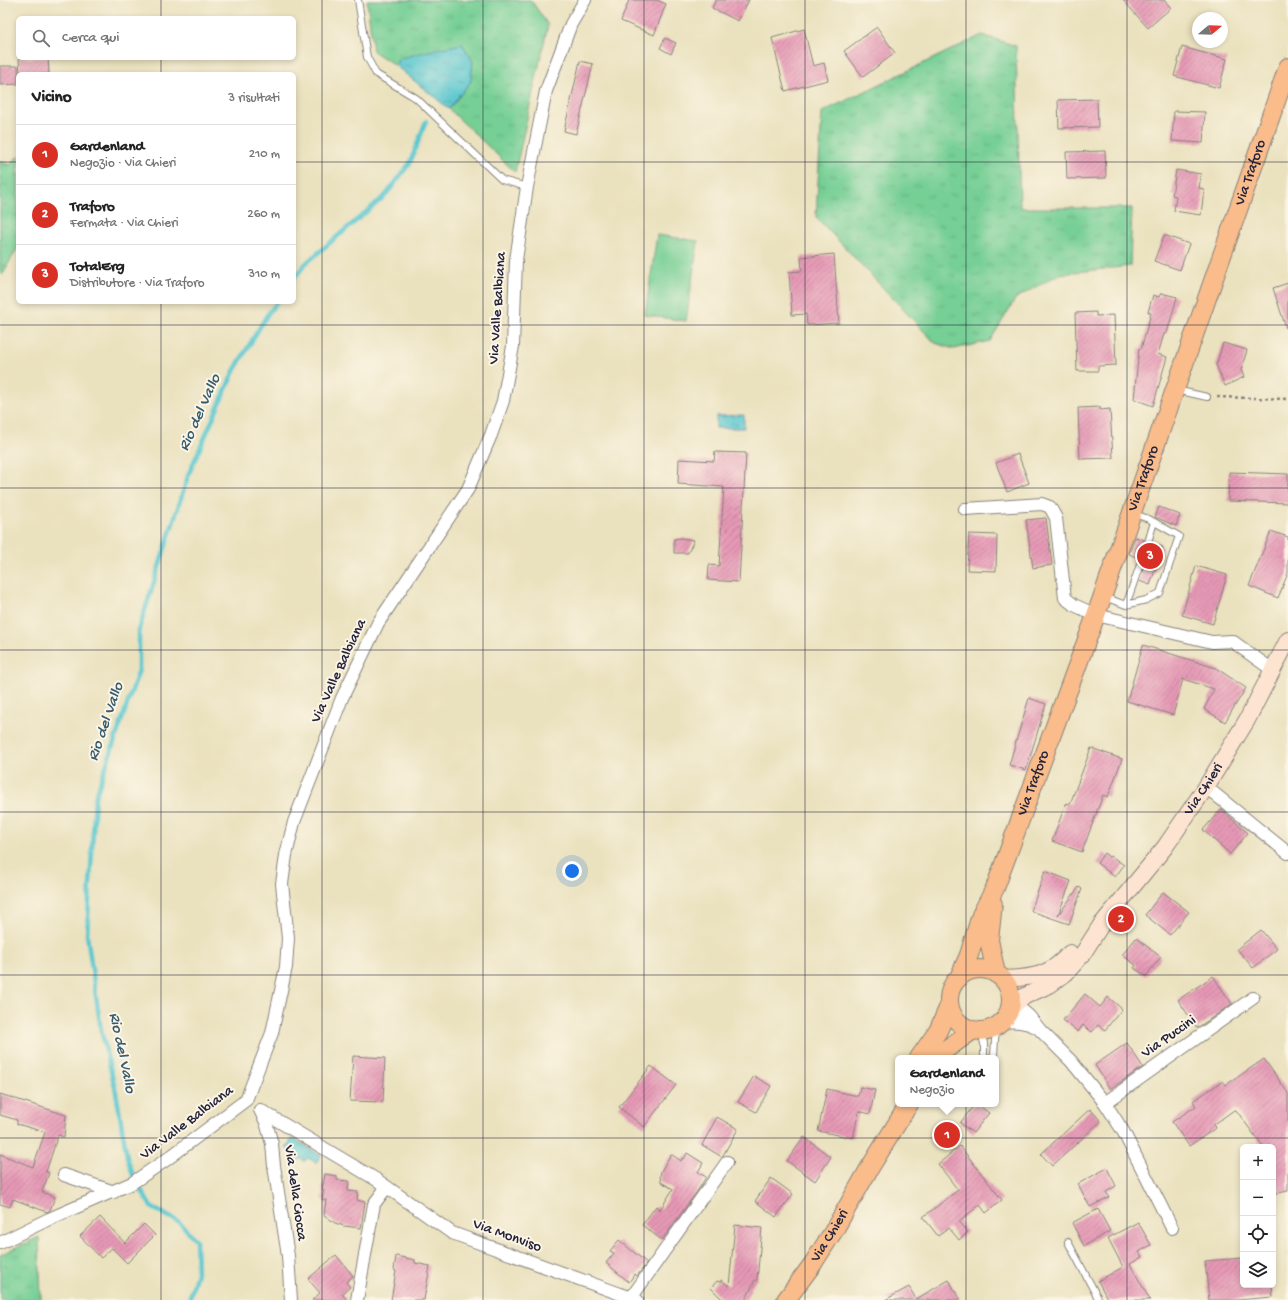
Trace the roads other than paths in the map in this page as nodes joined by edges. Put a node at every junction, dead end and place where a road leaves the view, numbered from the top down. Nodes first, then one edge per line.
1 (358, 0) edge
2 (586, 0) edge
3 (1288, 67) edge
4 (527, 187) junction
5 (1175, 390) junction
6 (1207, 397) road end
7 (965, 509) dead end
8 (1132, 513) junction
9 (1154, 522) junction
10 (1148, 542) dead end
11 (1142, 559) dead end
12 (1102, 596) junction
13 (1126, 606) junction
14 (1096, 615) junction
15 (1288, 640) edge
16 (1274, 671) junction
17 (1206, 787) junction
18 (1288, 853) edge
19 (995, 888) junction
20 (1101, 925) junction
21 (999, 977) junction
22 (959, 978) junction
23 (1252, 998) dead end
24 (949, 1006) junction
25 (992, 1024) junction
26 (920, 1055) edge
27 (940, 1055) edge
28 (984, 1055) edge
29 (994, 1055) edge
30 (246, 1100) junction
31 (1105, 1103) junction
32 (895, 1104) edge
33 (907, 1107) edge
34 (260, 1110) junction
35 (727, 1162) dead end
36 (869, 1169) junction
37 (64, 1175) dead end
38 (386, 1188) junction
39 (114, 1192) junction
40 (1172, 1228) dead end
41 (1068, 1242) dead end
42 (0, 1243) edge
43 (629, 1299) edge
44 (291, 1300) edge
45 (357, 1300) edge
46 (786, 1300) edge
47 (1099, 1300) edge

1 - 4 lane
2 - 4 street, Via Valle Balbiana
3 - 5 main road, Via Traforo
4 - 30 street, Via Valle Balbiana
5 - 6 lane
5 - 8 main road, Via Traforo
7 - 14 street
8 - 9 lane
8 - 12 main road, Via Traforo
9 - 10 lane
9 - 13 lane
11 - 13 lane
12 - 13 lane
12 - 14 main road, Via Traforo
14 - 16 street
14 - 19 main road, Via Traforo
15 - 16 main road, Via Chieri
16 - 17 main road, Via Chieri
17 - 18 street
17 - 20 main road, Via Chieri
19 - 21 main road, Via Traforo
19 - 22 main road, Via Traforo
20 - 21 main road, Via Chieri
20 - 25 main road, Via Chieri
21 - 22 main road
21 - 25 main road
22 - 24 main road
23 - 31 street, Via Puccini
24 - 25 main road
24 - 26 main road
25 - 27 main road, Via Chieri
25 - 28 lane
25 - 29 lane
25 - 31 street
30 - 34 street
30 - 39 street, Via Valle Balbiana
31 - 40 street
32 - 36 main road, Via Chieri
33 - 36 main road, Via Chieri
34 - 38 street, Via Monviso
34 - 44 street, Via della Ciocca
35 - 43 street, Via Monviso
36 - 46 main road, Via Chieri
37 - 39 street
38 - 43 street, Via Monviso
38 - 45 street
39 - 42 street, Via Valle Balbiana
41 - 47 lane

